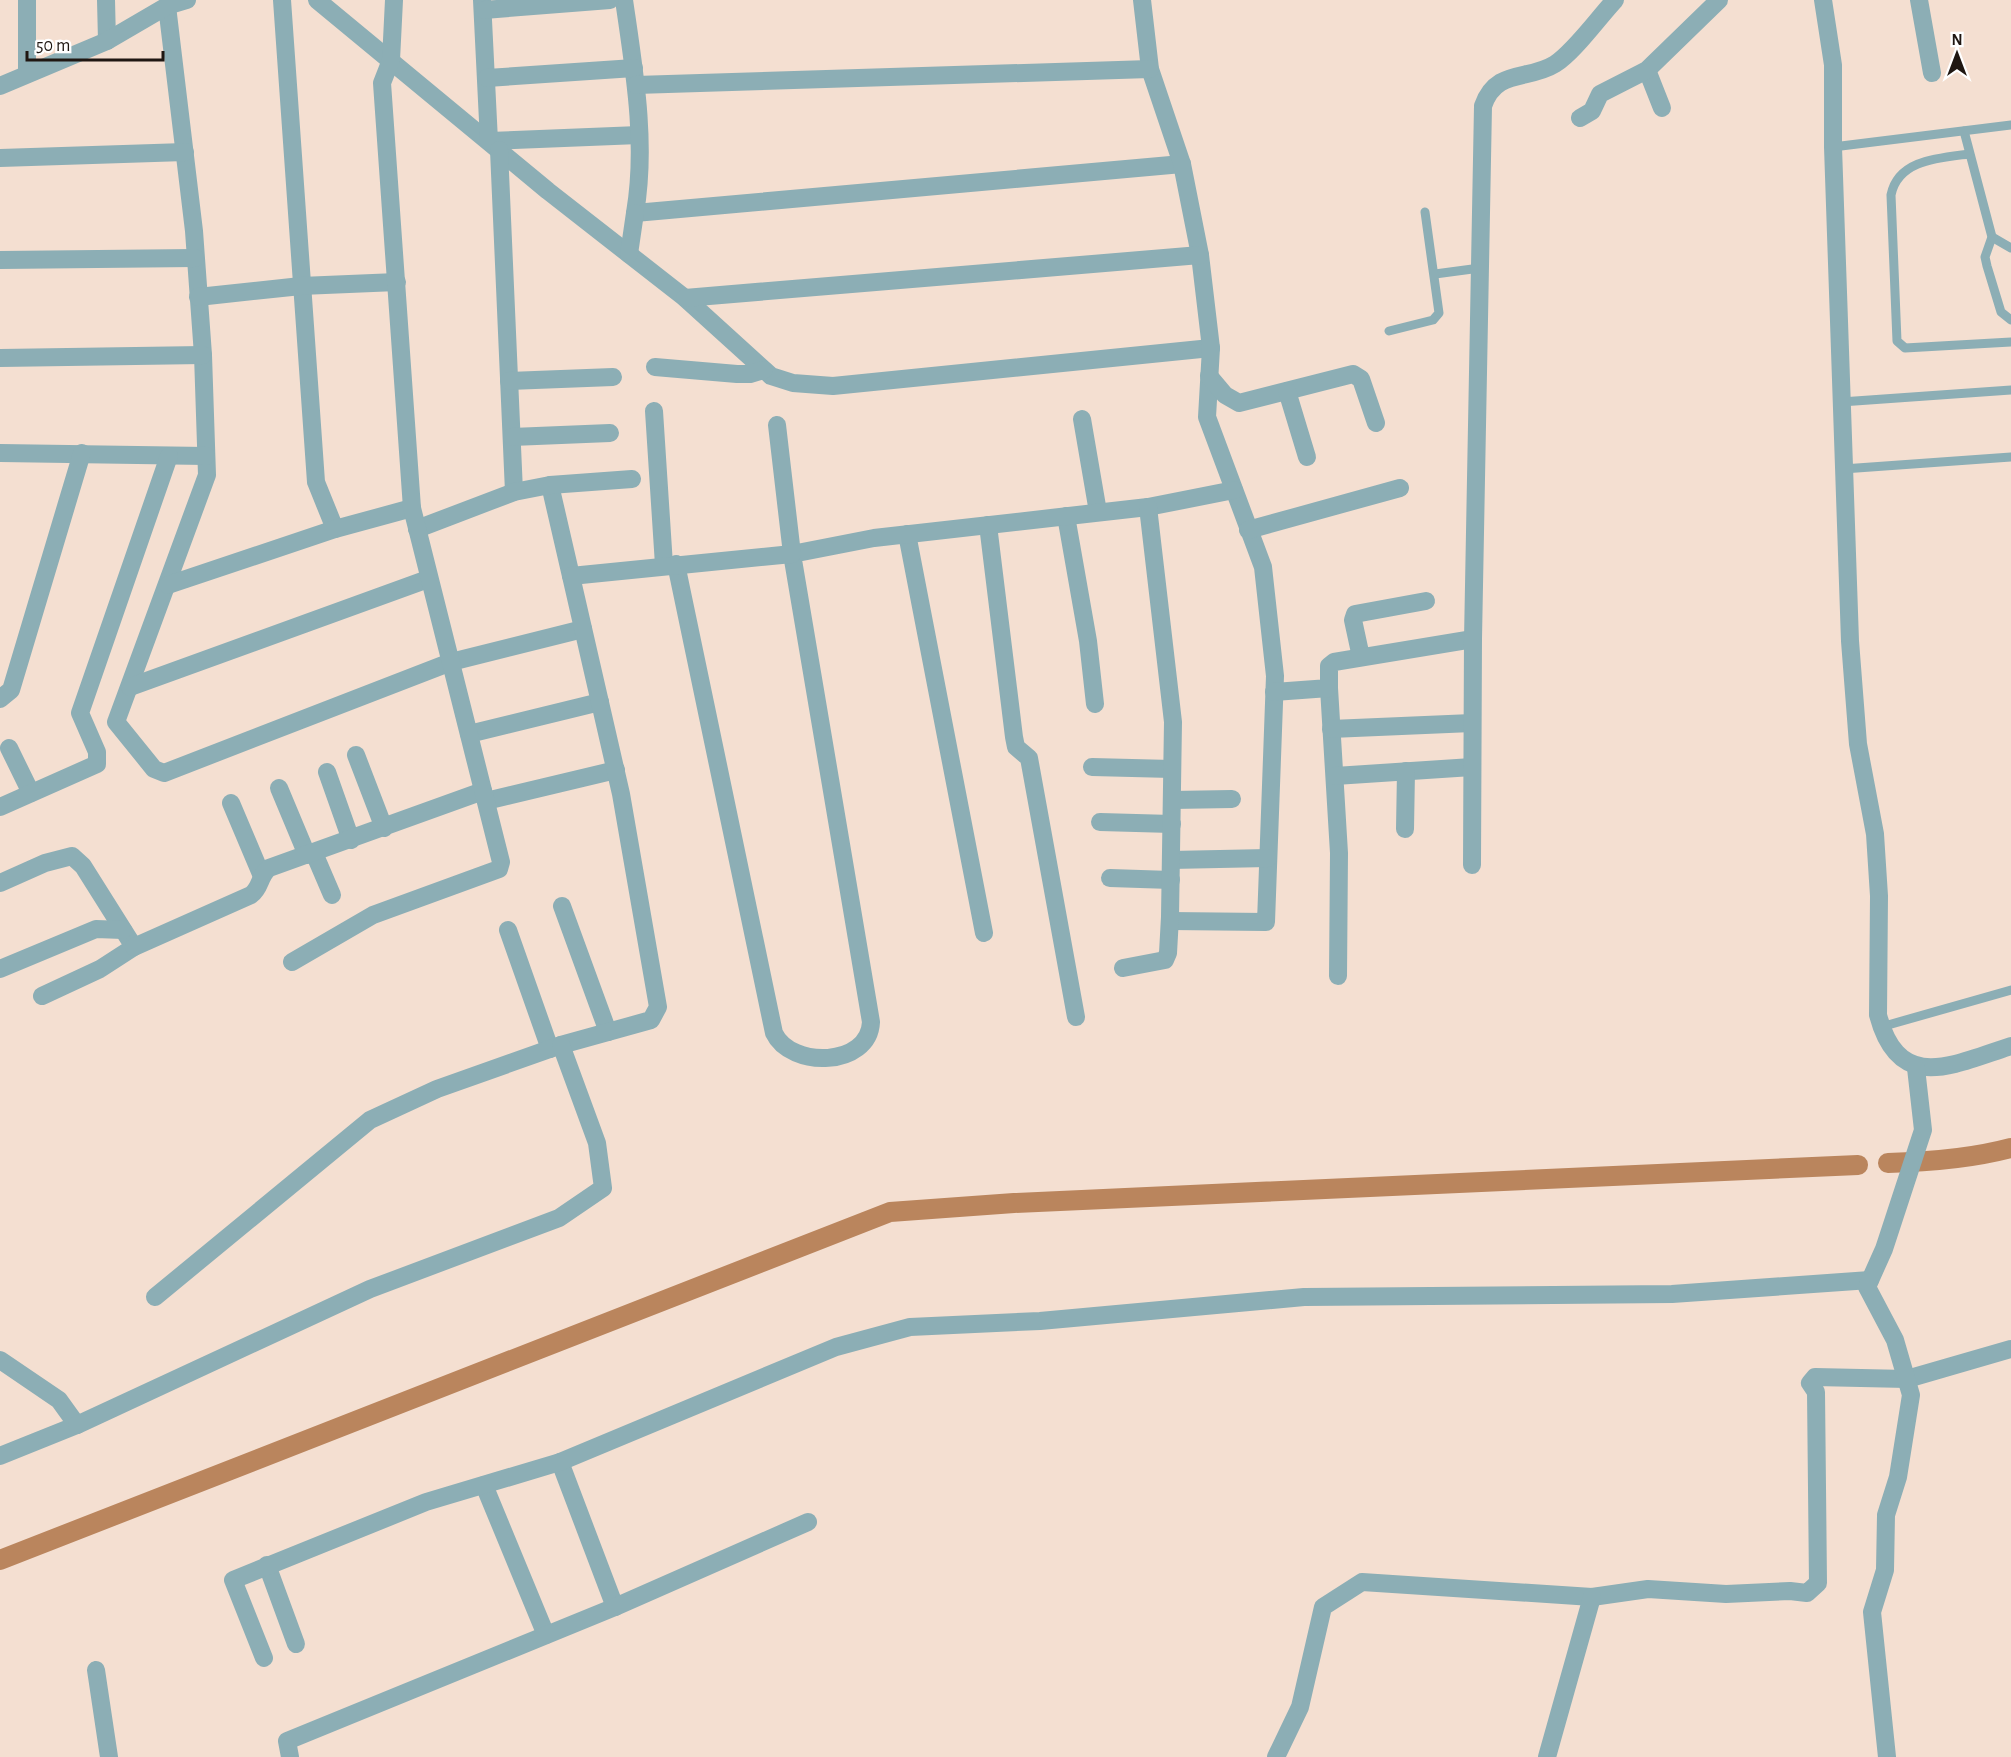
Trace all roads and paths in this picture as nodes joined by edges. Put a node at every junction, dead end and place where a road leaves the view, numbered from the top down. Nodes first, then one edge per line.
1 (27, 0) edge
2 (106, 0) edge
3 (187, 0) edge
4 (282, 0) edge
5 (317, 0) edge
6 (393, 0) edge
7 (610, 0) edge
8 (624, 0) edge
9 (1142, 0) edge
10 (1616, 0) edge
11 (1719, 0) edge
12 (1823, 0) edge
13 (1919, 0) edge
14 (483, 5) edge
15 (167, 6) junction
16 (106, 41) junction
17 (392, 60) junction
18 (1150, 69) junction
19 (1647, 70) junction
20 (1932, 73) dead end
21 (27, 74) junction
22 (635, 76) junction
23 (487, 78) junction
24 (0, 86) edge
25 (1662, 108) dead end
26 (1580, 118) dead end
27 (2011, 125) edge
28 (1964, 131) junction
29 (639, 135) junction
30 (494, 146) junction
31 (1833, 147) junction
32 (185, 152) junction
33 (1968, 154) junction
34 (0, 158) edge
35 (1182, 164) junction
36 (1425, 212) dead end
37 (635, 213) junction
38 (1992, 237) junction
39 (2011, 248) edge
40 (628, 254) junction
41 (1200, 255) junction
42 (195, 258) junction
43 (0, 260) edge
44 (1480, 268) junction
45 (1435, 274) junction
46 (397, 282) junction
47 (301, 286) junction
48 (198, 297) junction
49 (685, 298) junction
50 (2011, 320) edge
51 (1389, 331) dead end
52 (2011, 342) edge
53 (1211, 348) junction
54 (203, 355) junction
55 (0, 358) edge
56 (655, 367) dead end
57 (764, 370) junction
58 (1209, 376) junction
59 (613, 377) dead end
60 (509, 381) junction
61 (2011, 390) edge
62 (1287, 391) junction
63 (1841, 402) junction
64 (654, 411) dead end
65 (1083, 419) dead end
66 (1376, 423) dead end
67 (777, 425) dead end
68 (609, 433) dead end
69 (512, 437) junction
70 (0, 453) edge
71 (82, 453) junction
72 (169, 456) junction
73 (206, 456) junction
74 (1307, 457) dead end
75 (2011, 457) edge
76 (1843, 470) junction
77 (632, 479) dead end
78 (550, 485) junction
79 (1400, 488) dead end
80 (1234, 490) junction
81 (514, 492) junction
82 (1148, 507) junction
83 (412, 508) junction
84 (1098, 512) junction
85 (1066, 516) junction
86 (988, 525) junction
87 (335, 529) junction
88 (417, 529) junction
89 (1248, 530) junction
90 (907, 534) junction
91 (792, 554) junction
92 (670, 565) junction
93 (571, 576) junction
94 (429, 579) junction
95 (168, 585) junction
96 (1426, 601) dead end
97 (583, 629) junction
98 (1473, 639) junction
99 (1361, 657) junction
100 (451, 662) junction
101 (129, 687) junction
102 (1329, 688) junction
103 (1274, 692) junction
104 (0, 699) edge
105 (600, 702) junction
106 (1095, 704) dead end
107 (1472, 723) junction
108 (1331, 729) junction
109 (469, 734) junction
110 (9, 748) dead end
111 (356, 755) dead end
112 (1092, 767) dead end
113 (1472, 767) junction
114 (1172, 769) junction
115 (616, 770) junction
116 (1406, 771) junction
117 (327, 772) dead end
118 (1335, 776) junction
119 (279, 788) dead end
120 (31, 793) junction
121 (484, 796) junction
122 (1232, 799) dead end
123 (1172, 800) junction
124 (231, 803) dead end
125 (0, 807) edge
126 (1100, 822) dead end
127 (1172, 825) junction
128 (384, 828) junction
129 (1405, 829) dead end
130 (351, 840) junction
131 (310, 854) junction
132 (1268, 858) junction
133 (1171, 860) junction
134 (1472, 865) dead end
135 (261, 874) junction
136 (1110, 878) dead end
137 (1171, 880) junction
138 (0, 883) edge
139 (332, 895) dead end
140 (562, 906) dead end
141 (1170, 921) junction
142 (123, 930) junction
143 (508, 930) dead end
144 (984, 933) dead end
145 (134, 947) junction
146 (292, 962) dead end
147 (1123, 968) dead end
148 (0, 969) edge
149 (1338, 975) dead end
150 (2011, 990) edge
151 (42, 996) dead end
152 (1076, 1017) dead end
153 (1881, 1027) junction
154 (608, 1032) junction
155 (2011, 1046) edge
156 (556, 1047) junction
157 (1916, 1068) junction
158 (1870, 1280) junction
159 (155, 1297) dead end
160 (2011, 1349) edge
161 (0, 1360) edge
162 (1907, 1379) junction
163 (77, 1425) junction
164 (0, 1456) edge
165 (560, 1462) junction
166 (484, 1485) junction
167 (808, 1522) dead end
168 (267, 1565) junction
169 (1592, 1597) junction
170 (615, 1607) junction
171 (546, 1635) junction
172 (296, 1644) dead end
173 (264, 1658) dead end
174 (96, 1670) dead end
175 (109, 1757) edge
176 (290, 1757) edge
177 (1276, 1757) edge
178 (1547, 1757) edge
179 (1887, 1757) edge

1 - 21 street
2 - 16 street
3 - 15 street
4 - 47 street
5 - 17 street
6 - 17 street
7 - 14 street
8 - 22 street
9 - 18 street
10 - 44 street
11 - 19 street
12 - 31 street
13 - 20 street
14 - 23 street
15 - 16 street
15 - 32 street
16 - 21 street
17 - 30 street
17 - 46 street
18 - 22 street
18 - 35 street
19 - 25 street
19 - 26 street
21 - 24 street
22 - 23 street
22 - 29 street
23 - 30 street
27 - 28 lane
28 - 31 lane
28 - 33 lane
29 - 30 street
29 - 37 street
30 - 40 street
30 - 60 street
31 - 63 street
32 - 34 street
32 - 42 street
33 - 38 lane
33 - 52 lane
35 - 37 street
35 - 41 street
36 - 45 lane
37 - 40 street
38 - 39 lane
38 - 50 lane
40 - 49 street
41 - 49 street
41 - 53 street
42 - 43 street
42 - 48 street
44 - 45 lane
44 - 98 street
45 - 51 lane
46 - 47 street
46 - 83 street
47 - 48 street
47 - 87 street
48 - 54 street
49 - 57 street
53 - 57 street
53 - 58 street
54 - 55 street
54 - 73 street
56 - 57 street
58 - 62 street
58 - 80 street
59 - 60 street
60 - 69 street
61 - 63 lane
62 - 66 street
62 - 74 street
63 - 76 street
64 - 92 street
65 - 84 street
67 - 91 street
68 - 69 street
69 - 81 street
70 - 71 street
71 - 72 street
71 - 104 street
72 - 73 street
72 - 120 street
73 - 95 street
75 - 76 lane
76 - 153 street
77 - 78 street
78 - 81 street
78 - 93 street
79 - 89 street
80 - 82 street
80 - 89 street
81 - 88 street
82 - 84 street
82 - 114 street
83 - 87 street
83 - 88 street
84 - 85 street
85 - 86 street
85 - 106 street
86 - 90 street
86 - 152 street
87 - 95 street
88 - 94 street
89 - 103 street
90 - 91 street
90 - 144 street
91 - 92 street
91 - 92 street
92 - 93 street
93 - 97 street
94 - 100 street
94 - 101 street
95 - 101 street
96 - 99 street
97 - 100 street
97 - 105 street
98 - 99 street
98 - 107 street
99 - 102 street
100 - 101 street
100 - 109 street
102 - 103 street
102 - 108 street
103 - 132 street
105 - 109 street
105 - 115 street
107 - 108 street
107 - 113 street
108 - 118 street
109 - 121 street
110 - 120 street
111 - 128 street
112 - 114 street
113 - 116 street
113 - 134 street
114 - 123 street
115 - 121 street
115 - 154 street
116 - 118 street
116 - 129 street
117 - 130 street
118 - 149 street
119 - 131 street
120 - 125 street
121 - 128 street
121 - 146 street
122 - 123 street
123 - 127 street
124 - 135 street
126 - 127 street
127 - 133 street
128 - 130 street
130 - 131 street
131 - 135 street
131 - 139 street
132 - 133 street
132 - 141 street
133 - 137 street
135 - 145 street
136 - 137 street
137 - 141 street
138 - 142 street
140 - 154 street
141 - 147 street
142 - 145 street
142 - 148 street
143 - 156 street
145 - 151 street
150 - 153 lane
153 - 157 street
154 - 156 street
155 - 157 street
156 - 159 street
156 - 163 street
157 - 158 street
158 - 162 street
158 - 165 street
160 - 162 street
161 - 163 street
162 - 169 street
162 - 179 street
163 - 164 street
165 - 166 street
165 - 170 street
166 - 168 street
166 - 171 street
167 - 170 street
168 - 172 street
168 - 173 street
169 - 177 street
169 - 178 street
170 - 171 street
171 - 176 street
174 - 175 street

